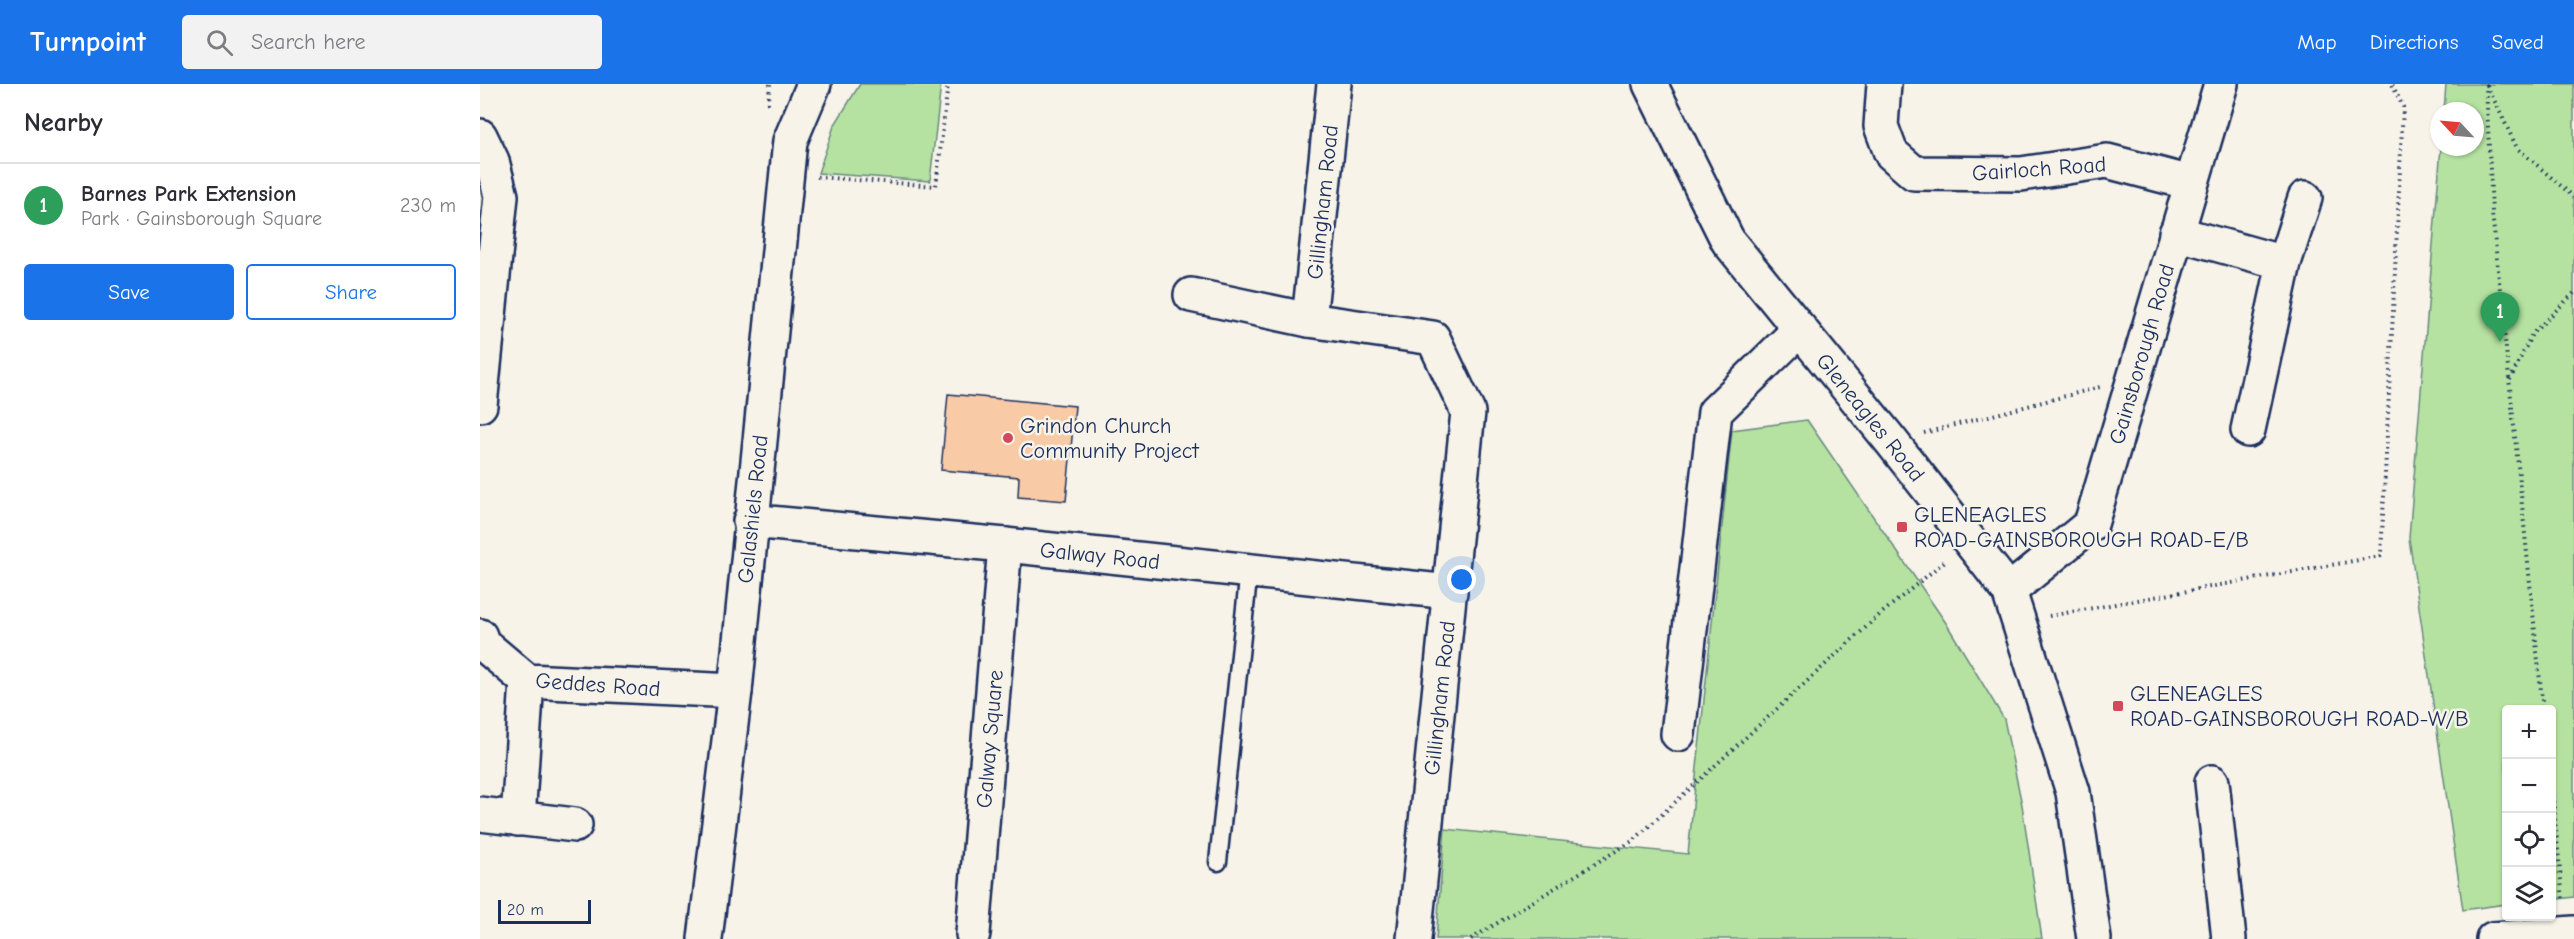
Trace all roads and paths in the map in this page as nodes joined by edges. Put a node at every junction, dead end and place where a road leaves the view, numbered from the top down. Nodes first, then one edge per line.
1 (814, 84) edge
2 (948, 84) edge
3 (1335, 84) edge
4 (1650, 84) edge
5 (1884, 84) edge
6 (2221, 84) edge
7 (2392, 84) edge
8 (2486, 84) edge
9 (480, 136) edge
10 (786, 174) junction
11 (2191, 183) junction
12 (2574, 197) edge
13 (2305, 198) dead end
14 (2176, 234) junction
15 (2284, 263) junction
16 (2574, 293) edge
17 (1191, 294) dead end
18 (1309, 320) junction
19 (1800, 329) junction
20 (2134, 378) junction
21 (2510, 381) junction
22 (480, 405) edge
23 (2248, 430) dead end
24 (1892, 441) junction
25 (750, 521) junction
26 (1970, 541) junction
27 (1005, 544) junction
28 (1249, 570) junction
29 (2009, 591) junction
30 (1450, 592) junction
31 (2019, 622) junction
32 (480, 636) edge
33 (527, 681) junction
34 (735, 691) junction
35 (2542, 705) edge
36 (1678, 734) dead end
37 (2212, 782) dead end
38 (2555, 813) edge
39 (480, 814) edge
40 (518, 819) junction
41 (575, 825) dead end
42 (1218, 862) dead end
43 (2570, 933) edge
44 (974, 934) dead end
45 (705, 939) edge
46 (1414, 939) edge
47 (1472, 939) edge
48 (2094, 939) edge
49 (2229, 939) edge
50 (2493, 939) edge

1 - 10 street, Galashiels Road
2 - 10 path
3 - 18 street, Gillingham Road
4 - 19 street, Gleneagles Road
5 - 11 street, Gairloch Road
6 - 11 street, Gainsborough Road
7 - 31 path
8 - 12 path
8 - 21 path
9 - 22 street
10 - 25 street, Galashiels Road
11 - 14 street, Gainsborough Road
13 - 15 street
14 - 15 street
14 - 20 street, Gainsborough Road
15 - 23 street
16 - 21 path
17 - 18 street, Gillingham Road
18 - 30 street, Gillingham Road
19 - 24 street, Gleneagles Road
19 - 36 street
20 - 24 path
20 - 29 street, Gainsborough Road
21 - 35 path
24 - 26 street, Gleneagles Road
25 - 27 street, Galway Road
25 - 34 street, Galashiels Road
26 - 29 street, Gleneagles Road
26 - 47 path
27 - 28 street, Galway Road
27 - 44 street, Galway Square
28 - 30 street, Galway Road
28 - 42 lane
29 - 31 street, Gleneagles Road
30 - 46 street, Gillingham Road
31 - 48 street, Gleneagles Road
32 - 33 street, Geddes Road
33 - 34 street, Geddes Road
33 - 40 street
34 - 45 street, Galashiels Road
37 - 49 street
38 - 43 path
39 - 40 street
40 - 41 street
43 - 50 street

